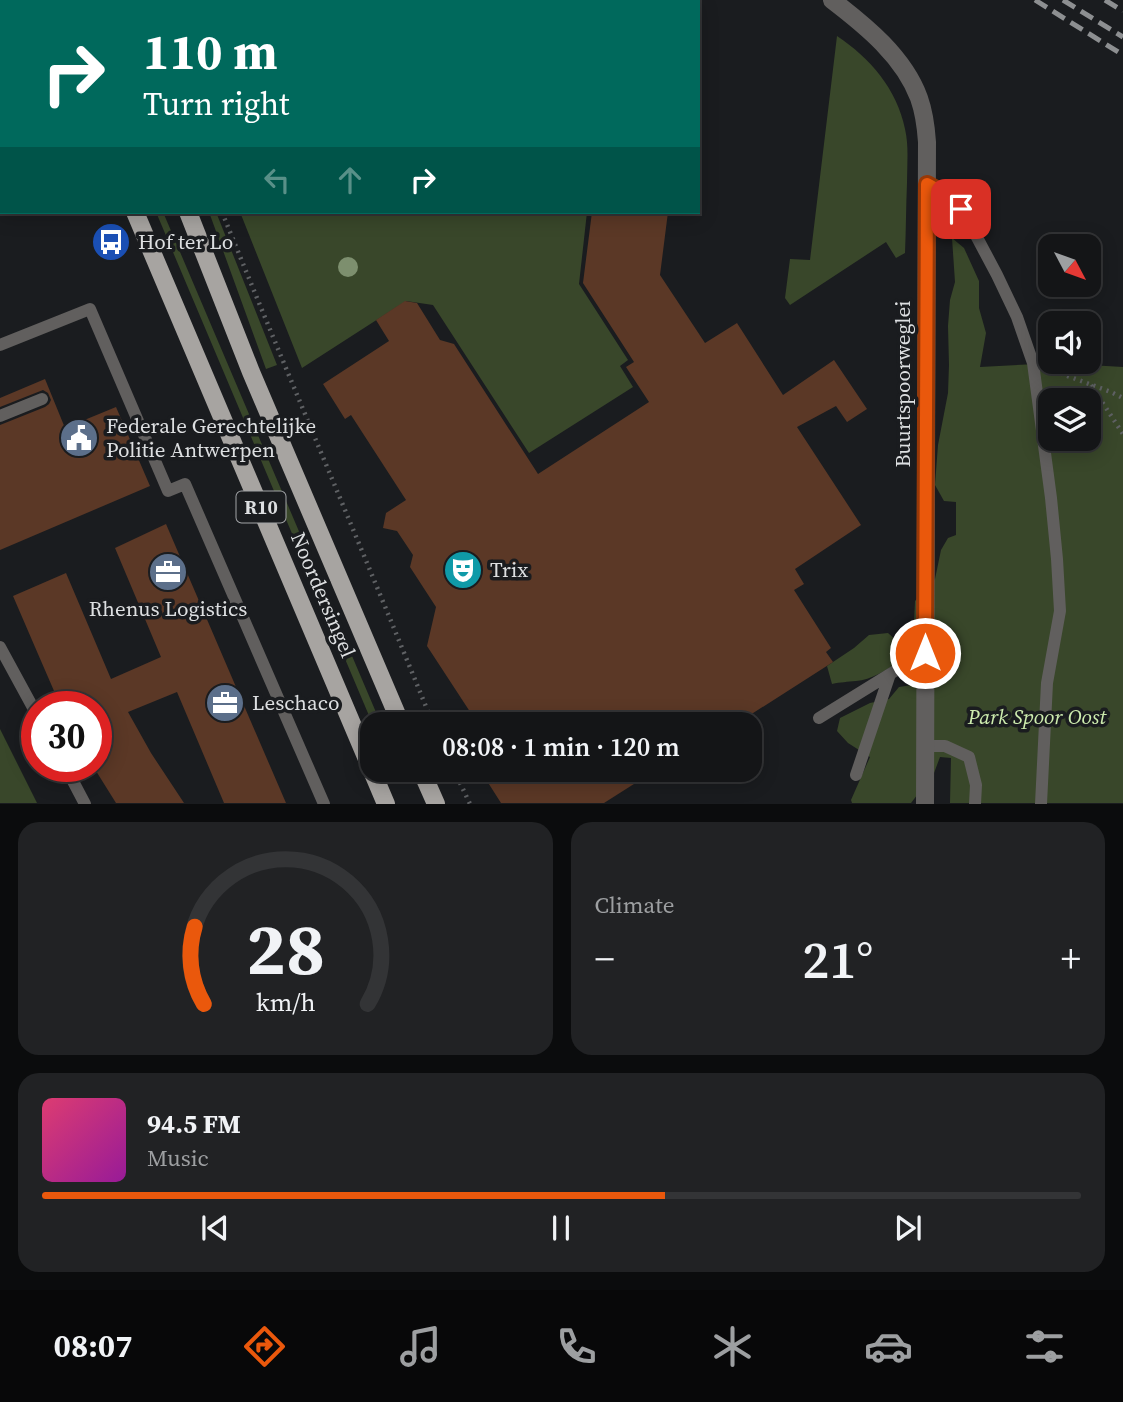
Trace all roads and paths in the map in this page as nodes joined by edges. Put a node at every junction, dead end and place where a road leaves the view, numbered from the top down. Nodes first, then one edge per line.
1 (832, 0) edge
2 (927, 184) junction
3 (136, 214) edge
4 (189, 214) edge
5 (223, 214) edge
6 (0, 345) edge
7 (1033, 363) junction
8 (1091, 384) junction
9 (42, 398) dead end
10 (1123, 398) edge
11 (0, 416) edge
12 (1123, 435) edge
13 (0, 647) edge
14 (925, 653) junction
15 (890, 674) junction
16 (24, 691) edge
17 (396, 712) edge
18 (428, 712) edge
19 (819, 718) dead end
20 (925, 746) junction
21 (856, 775) dead end
22 (74, 782) edge
23 (426, 782) edge
24 (460, 782) edge
25 (85, 803) edge
26 (324, 803) edge
27 (386, 803) edge
28 (436, 803) edge
29 (470, 803) edge
30 (925, 803) edge
31 (975, 803) edge
32 (1041, 803) edge

1 - 2 street, Buurtspoorweglei
2 - 7 lane
2 - 14 street, Buurtspoorweglei
3 - 27 main road, Noordersingel / R10
4 - 17 main road, Noordersingel / R10
5 - 18 path
6 - 26 lane
7 - 8 path
7 - 32 lane
8 - 10 path
8 - 12 path
9 - 11 lane
13 - 16 lane
14 - 15 lane
14 - 20 street, Buurtspoorweglei
15 - 19 lane
15 - 21 lane
20 - 30 street, Buurtspoorweglei
20 - 31 lane
22 - 25 lane
23 - 28 main road
24 - 29 path

